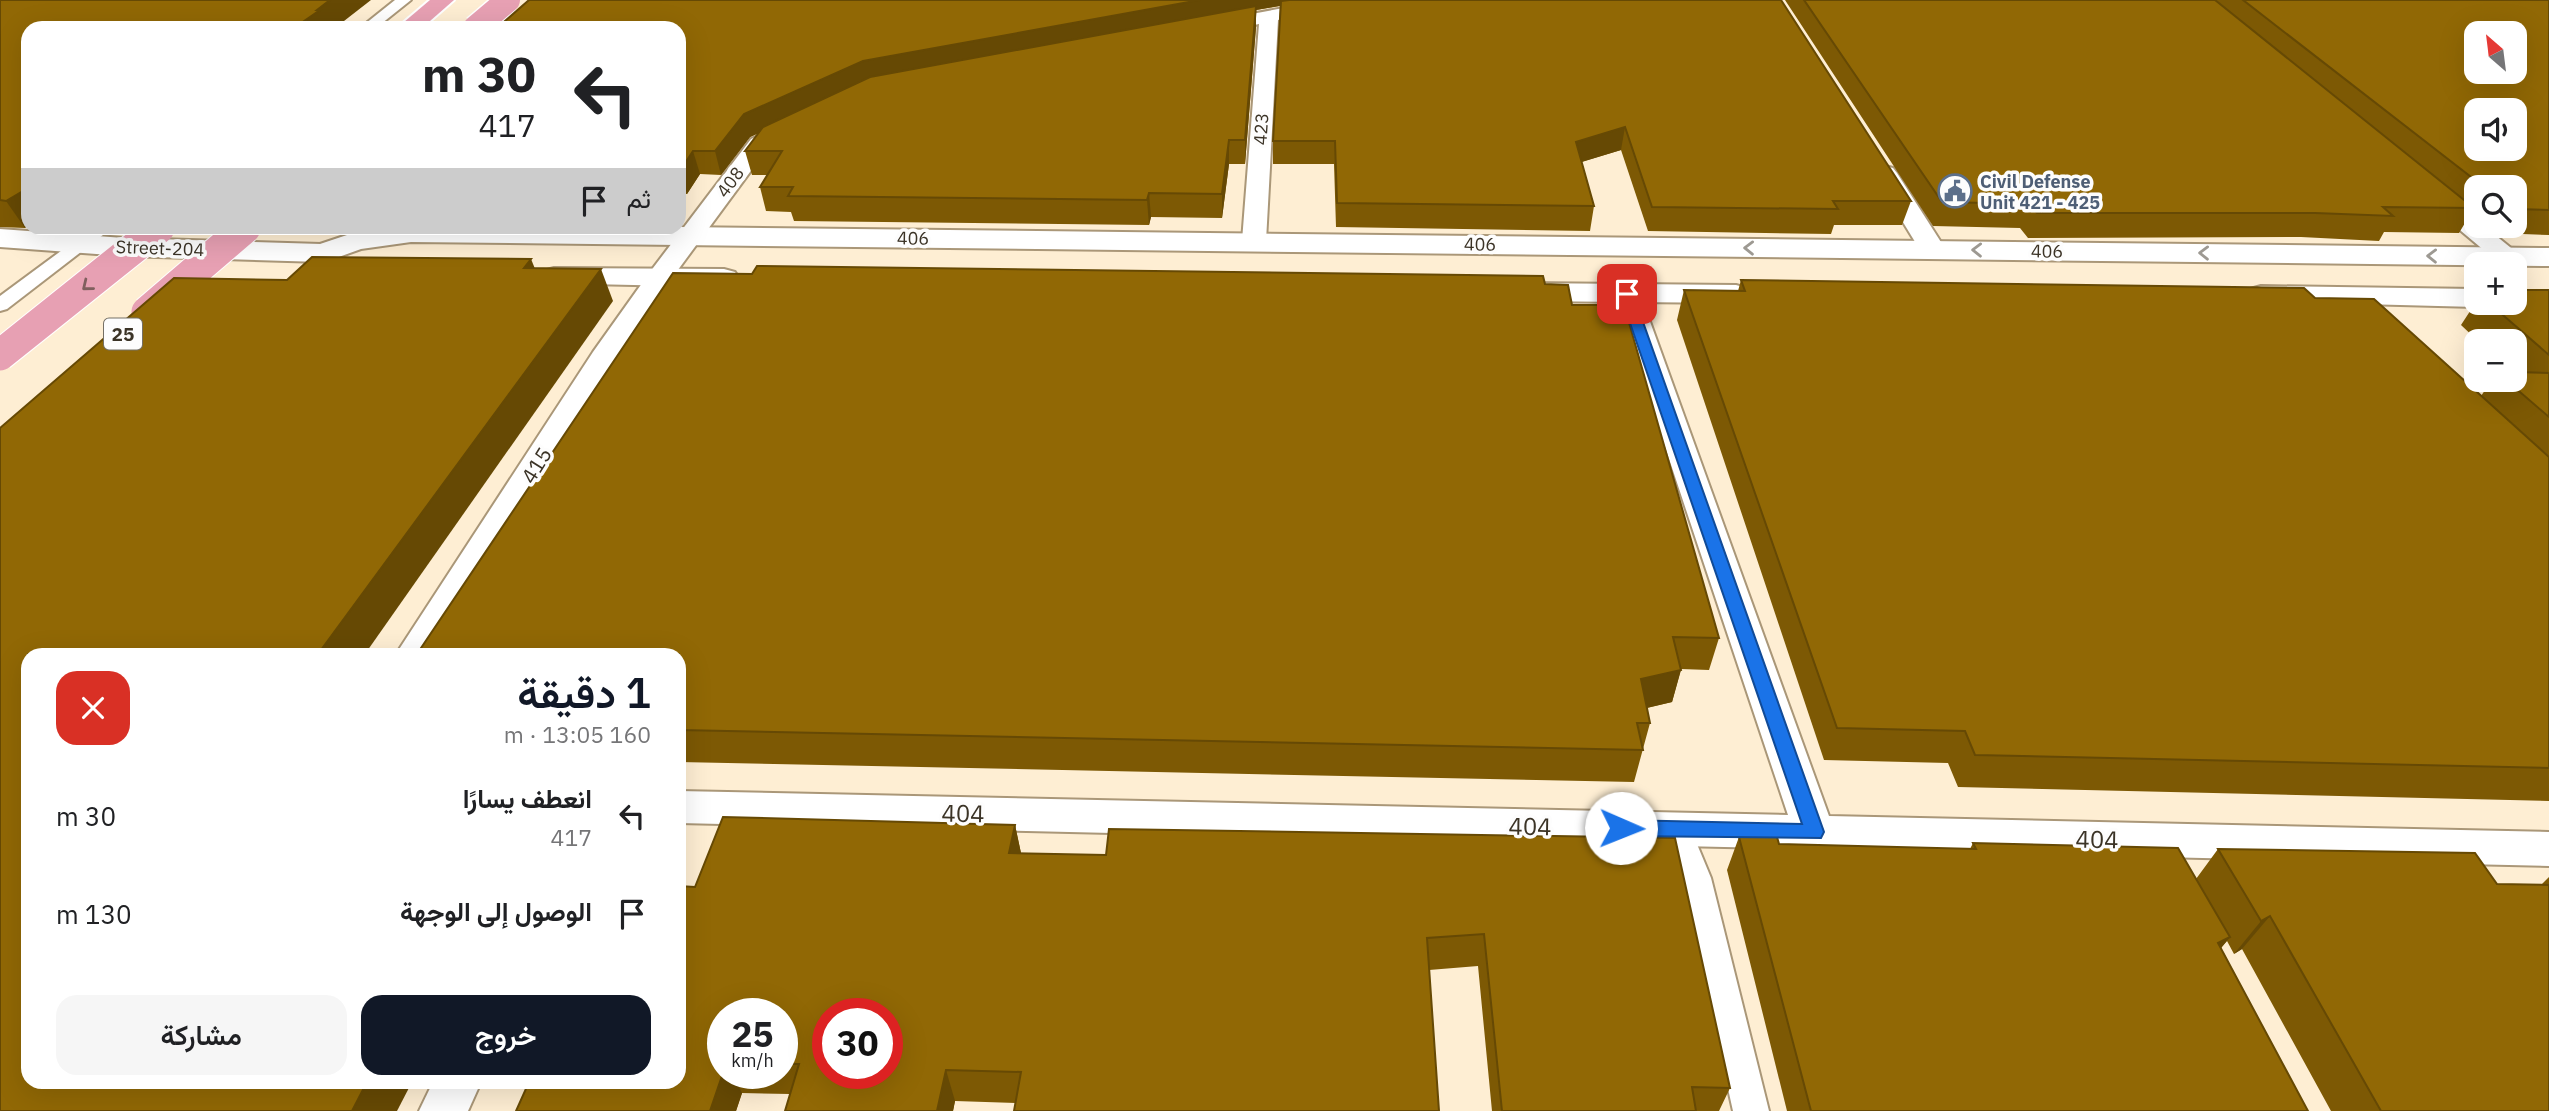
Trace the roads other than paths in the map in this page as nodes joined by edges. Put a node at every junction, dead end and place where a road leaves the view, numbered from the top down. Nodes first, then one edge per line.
1 (404, 0) edge
2 (443, 0) edge
3 (1356, 0) edge
4 (1302, 4) edge
5 (508, 5) edge
6 (1269, 16) junction
7 (376, 21) edge
8 (417, 21) edge
9 (485, 21) edge
10 (1189, 31) edge
11 (796, 126) edge
12 (1875, 159) edge
13 (2413, 180) edge
14 (150, 235) edge
15 (237, 235) edge
16 (397, 235) edge
17 (597, 235) edge
18 (92, 236) edge
19 (690, 236) junction
20 (0, 238) edge
21 (1254, 242) junction
22 (1933, 250) junction
23 (2501, 252) edge
24 (321, 253) junction
25 (2464, 256) edge
26 (2527, 257) edge
27 (2549, 257) edge
28 (659, 277) junction
29 (366, 278) edge
30 (523, 278) edge
31 (756, 278) edge
32 (1489, 291) edge
33 (1627, 294) junction
34 (1766, 294) edge
35 (2227, 295) edge
36 (2339, 295) junction
37 (2464, 298) edge
38 (0, 305) edge
39 (2369, 323) edge
40 (122, 334) edge
41 (0, 355) edge
42 (418, 648) edge
43 (686, 807) edge
44 (1676, 829) junction
45 (1814, 832) junction
46 (2149, 840) junction
47 (2549, 849) edge
48 (2170, 875) edge
49 (454, 1089) edge
50 (443, 1111) edge
51 (1751, 1111) edge

1 - 7 street
2 - 8 main road
3 - 4 street
4 - 6 street
5 - 9 main road, bridge
6 - 10 street
6 - 21 street, 423
11 - 19 street, 408
12 - 22 street
13 - 23 street
14 -> 41 main road, bridge
15 - 40 main road, 25, bridge
16 - 24 street, 406
17 - 19 street, 406
18 - 20 street, Street-204
18 - 24 street, Street-204
18 - 38 street
19 - 21 street, 406
19 - 28 street, 408
22 -> 21 street, 406
25 -> 22 street, 406
24 - 29 street
26 - 27 street, 406
28 - 30 street
28 - 31 street
28 - 42 street, 415
32 - 33 street
33 - 34 street
33 - 45 street
35 - 36 street
36 - 37 street
36 - 39 street
43 - 44 street, 404
44 - 45 street, 404
44 - 51 street
45 - 46 street, 404
46 - 47 street, 404
46 - 48 street
49 - 50 street

